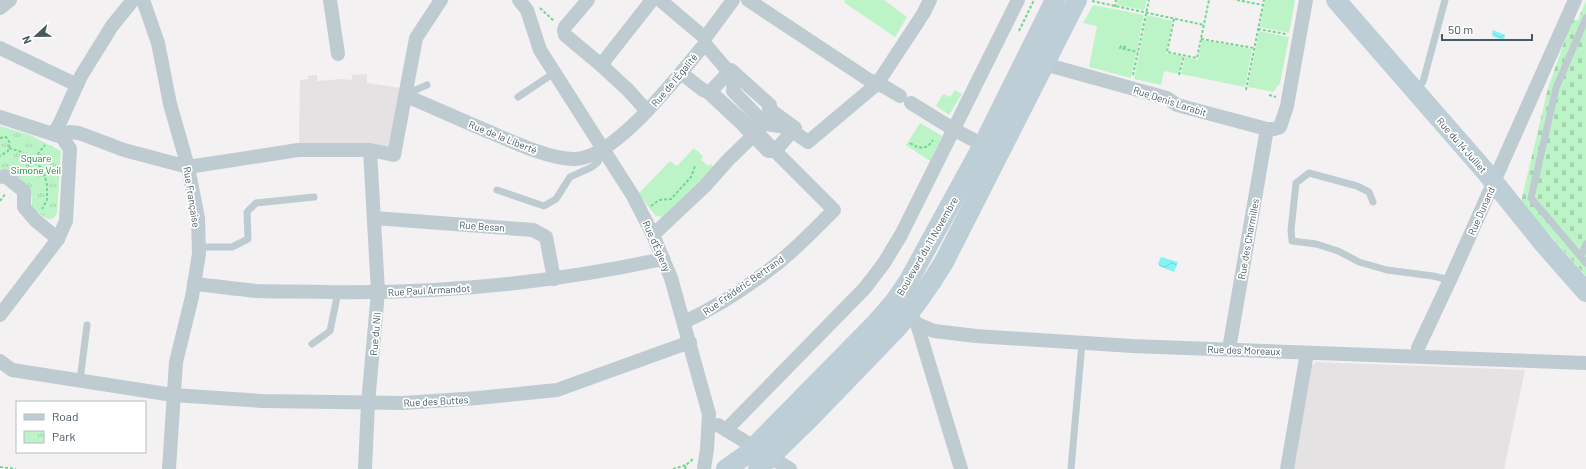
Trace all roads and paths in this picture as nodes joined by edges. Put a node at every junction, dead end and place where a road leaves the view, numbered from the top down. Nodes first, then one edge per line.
1 (10, 0) edge
2 (133, 0) edge
3 (143, 0) edge
4 (330, 0) edge
5 (442, 0) edge
6 (588, 0) edge
7 (652, 0) edge
8 (660, 0) edge
9 (733, 0) edge
10 (748, 0) edge
11 (930, 0) edge
12 (1018, 0) edge
13 (1055, 0) edge
14 (1077, 0) edge
15 (1116, 0) edge
16 (1149, 0) edge
17 (1209, 0) edge
18 (1237, 0) edge
19 (1264, 0) edge
20 (1306, 0) edge
21 (1336, 0) edge
22 (1445, 0) edge
23 (1575, 0) edge
24 (523, 2) edge
25 (1097, 3) dead end
26 (1263, 5) junction
27 (540, 7) dead end
28 (1115, 7) junction
29 (0, 8) edge
30 (1146, 13) junction
31 (1586, 18) edge
32 (1174, 19) junction
33 (1204, 25) junction
34 (1258, 29) junction
35 (564, 30) junction
36 (1579, 33) junction
37 (1284, 34) dead end
38 (1586, 38) edge
39 (1201, 39) junction
40 (705, 41) junction
41 (1033, 43) junction
42 (1126, 47) dead end
43 (0, 48) edge
44 (1254, 48) junction
45 (1138, 52) junction
46 (338, 54) dead end
47 (1184, 55) junction
48 (601, 64) junction
49 (1044, 64) junction
50 (554, 73) junction
51 (681, 73) junction
52 (732, 75) junction
53 (1180, 75) dead end
54 (1132, 78) dead end
55 (876, 84) junction
56 (77, 85) junction
57 (427, 85) dead end
58 (1246, 90) dead end
59 (1415, 91) junction
60 (709, 93) junction
61 (406, 94) junction
62 (1269, 95) dead end
63 (1276, 96) dead end
64 (518, 97) dead end
65 (647, 111) junction
66 (0, 117) edge
67 (948, 126) junction
68 (790, 129) junction
69 (1270, 129) junction
70 (758, 131) junction
71 (58, 136) junction
72 (0, 138) edge
73 (910, 143) dead end
74 (9, 148) junction
75 (991, 149) junction
76 (370, 150) junction
77 (603, 150) junction
78 (775, 151) junction
79 (0, 156) edge
80 (32, 160) junction
81 (695, 166) dead end
82 (188, 167) junction
83 (0, 177) edge
84 (1494, 182) junction
85 (14, 183) junction
86 (497, 190) dead end
87 (314, 198) dead end
88 (1373, 202) dead end
89 (644, 208) junction
90 (374, 218) junction
91 (35, 220) junction
92 (653, 236) junction
93 (58, 239) junction
94 (1586, 244) edge
95 (198, 247) junction
96 (1580, 256) junction
97 (663, 259) junction
98 (1586, 263) edge
99 (554, 279) junction
100 (1450, 280) junction
101 (194, 284) junction
102 (338, 292) junction
103 (378, 292) junction
104 (1586, 292) edge
105 (0, 315) edge
106 (913, 319) junction
107 (684, 322) junction
108 (87, 326) dead end
109 (690, 342) junction
110 (1082, 343) junction
111 (312, 344) dead end
112 (1229, 349) junction
113 (1306, 353) junction
114 (1418, 356) junction
115 (0, 361) edge
116 (1586, 364) edge
117 (6, 372) edge
118 (80, 380) junction
119 (173, 395) junction
120 (368, 403) junction
121 (708, 414) junction
122 (726, 430) junction
123 (761, 458) edge
124 (0, 467) edge
125 (16, 469) edge
126 (169, 469) edge
127 (365, 469) edge
128 (673, 469) edge
129 (685, 469) edge
130 (704, 469) edge
131 (726, 469) edge
132 (790, 469) edge
133 (961, 469) edge
134 (1071, 469) edge
135 (1287, 469) edge

1 - 29 street
2 - 56 street
3 - 82 street, Rue Française
4 - 46 street
5 - 61 street
6 - 35 street
7 - 48 street
8 - 40 street
9 - 40 street, Rue de l'Égalité
10 - 55 street
11 - 55 street
12 - 67 street
13 - 41 main road, Boulevard du 11 Novembre
14 - 49 main road, Boulevard du 11 Novembre
15 - 28 path
16 - 30 path
17 - 33 path
18 - 26 path
19 - 26 path
20 - 69 street
21 - 59 main road, Rue du 14 Juillet
22 - 59 lane
23 - 84 street, Rue Dunand
24 - 50 street, Rue d'Égleny
25 - 28 path
26 - 34 path
27 - 35 path
28 - 30 path
30 - 32 path
30 - 45 path
31 - 36 lane
32 - 33 path
32 - 47 path
33 - 39 path
34 - 37 path
34 - 44 path
35 - 48 street
36 - 38 lane
36 - 96 lane
39 - 44 path
39 - 47 path
40 - 51 street, Rue de l'Égalité
40 - 52 street
41 - 49 street
41 - 75 main road, Boulevard du 11 Novembre
42 - 45 path
43 - 56 street
44 - 58 path
45 - 54 path
47 - 53 path
48 - 65 street
49 - 69 street, Rue Denis Larabit
49 - 75 main road, Boulevard du 11 Novembre
50 - 64 lane
50 - 77 street, Rue d'Égleny
51 - 60 street
51 - 65 street, Rue de l'Égalité
52 - 60 street
52 - 68 street
52 - 70 street
55 - 67 street
55 - 68 street
56 - 71 street
57 - 61 lane
59 - 84 main road, Rue du 14 Juillet
60 - 70 street
61 - 76 street
61 - 77 street, Rue de la Liberté
62 - 63 path
65 - 77 street, Rue de l'Égalité
66 - 71 street
67 - 73 path
67 - 75 street
67 - 122 street
68 - 70 street
68 - 78 street
69 - 112 street, Rue des Charmilles
70 - 78 street
70 - 92 street
71 - 80 path
71 - 82 street
71 - 93 street
72 - 74 path
74 - 79 path
74 - 80 path
75 - 106 main road, Boulevard du 11 Novembre
75 - 123 main road, Boulevard du 11 Novembre
76 - 82 street
76 - 90 street, Rue du Nil
77 - 86 lane
77 - 89 street, Rue d'Égleny
78 - 107 street, Rue Frédéric Bertrand
80 - 85 path
80 - 91 path
81 - 89 path
82 - 95 street, Rue Française
83 - 85 street
84 - 100 street, Rue Dunand
84 - 104 main road, Rue du 14 Juillet
85 - 91 street
87 - 95 lane
88 - 100 lane
89 - 92 street, Rue d'Égleny
90 - 99 street, Rue Besan
90 - 103 street, Rue du Nil
91 - 93 street
92 - 97 street, Rue d'Égleny
93 - 105 street
94 - 96 lane
95 - 101 street, Rue Française
96 - 98 lane
97 - 99 street, Rue Paul Armandot
97 - 107 street, Rue d'Égleny
99 - 103 street, Rue Paul Armandot
100 - 114 street, Rue Dunand
101 - 102 street, Rue Paul Armandot
101 - 119 street, Rue Française
102 - 103 street, Rue Paul Armandot
102 - 111 lane
103 - 120 street, Rue du Nil
106 - 110 street, Rue des Moreaux
106 - 123 main road, Boulevard du 11 Novembre
106 - 133 street
107 - 109 street, Rue d'Égleny
108 - 118 lane
109 - 120 street, Rue des Buttes
109 - 121 street, Rue d'Égleny
110 - 112 street, Rue des Moreaux
110 - 134 lane
112 - 113 street, Rue des Moreaux
113 - 114 street, Rue des Moreaux
113 - 135 street
114 - 116 street, Rue des Moreaux
115 - 117 street
117 - 118 street, Rue des Buttes
118 - 119 street, Rue des Buttes
119 - 120 street, Rue des Buttes
119 - 126 street, Rue Française
120 - 127 street, Rue du Nil
121 - 122 street
121 - 130 street, Rue d'Égleny
122 - 123 street
123 - 131 main road, Boulevard du 11 Novembre
123 - 132 street
124 - 125 path
128 - 129 path

